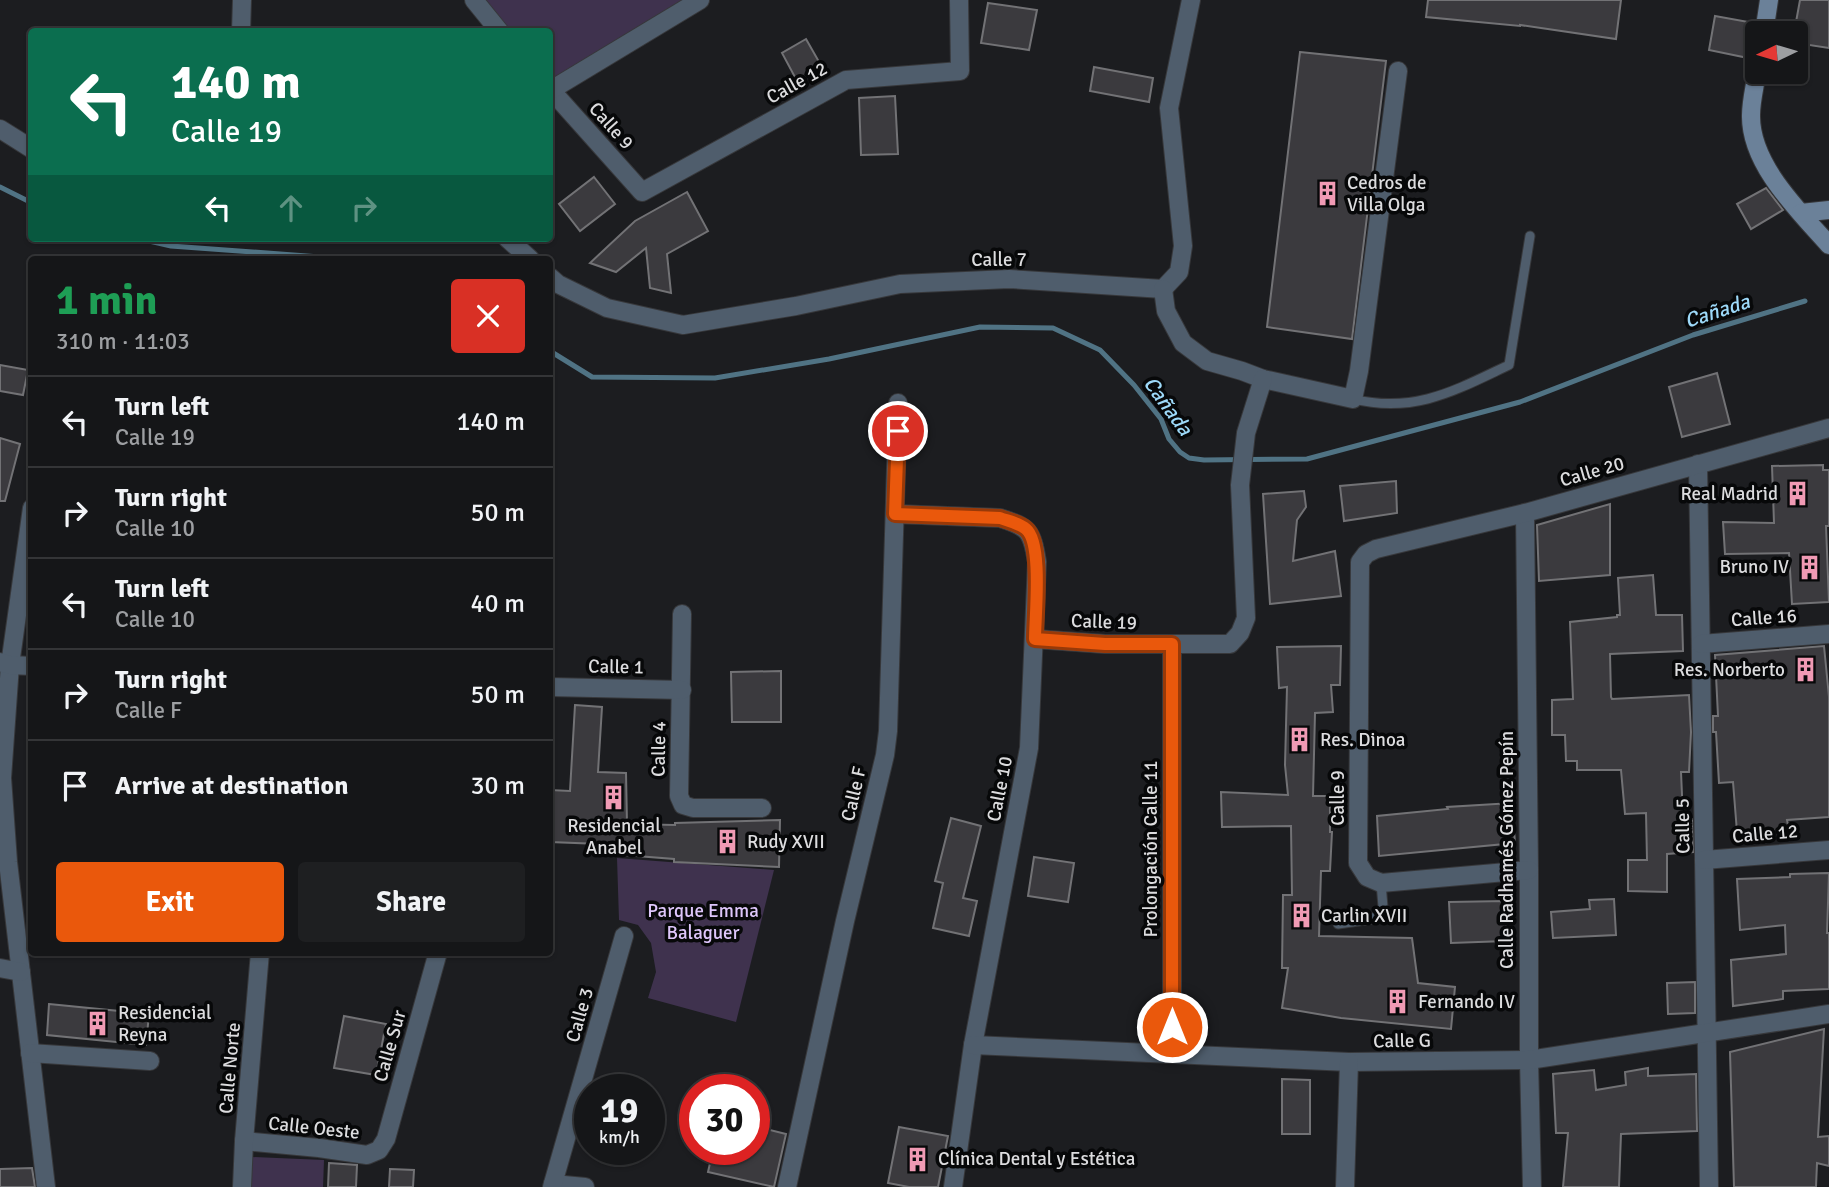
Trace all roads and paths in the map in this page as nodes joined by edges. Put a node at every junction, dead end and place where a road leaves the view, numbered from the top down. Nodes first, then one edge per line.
1 (242, 0) edge
2 (474, 0) edge
3 (700, 0) edge
4 (959, 0) edge
5 (1191, 0) edge
6 (1769, 0) edge
7 (1766, 21) edge
8 (241, 28) edge
9 (494, 28) edge
10 (1398, 71) dead end
11 (1755, 84) edge
12 (553, 88) edge
13 (553, 93) edge
14 (0, 129) edge
15 (28, 146) edge
16 (642, 192) joint
17 (1829, 210) edge
18 (1801, 213) junction
19 (1530, 236) dead end
20 (511, 242) edge
21 (1829, 245) edge
22 (527, 256) edge
23 (553, 280) edge
24 (1163, 289) junction
25 (1263, 379) junction
26 (1353, 399) junction
27 (898, 403) dead end
28 (1829, 428) edge
29 (1698, 464) junction
30 (1525, 513) junction
31 (895, 514) junction
32 (28, 531) edge
33 (1366, 554) joint
34 (682, 614) dead end
35 (1829, 634) edge
36 (1035, 639) junction
37 (1701, 643) junction
38 (1172, 644) junction
39 (5, 663) edge
40 (28, 666) edge
41 (553, 687) edge
42 (682, 690) junction
43 (762, 808) dead end
44 (1829, 850) edge
45 (1704, 860) junction
46 (1529, 870) junction
47 (1381, 883) junction
48 (1338, 924) dead end
49 (624, 936) dead end
50 (260, 956) edge
51 (437, 956) edge
52 (0, 968) edge
53 (20, 972) junction
54 (1829, 1014) edge
55 (1707, 1034) junction
56 (972, 1045) junction
57 (30, 1053) junction
58 (1172, 1054) junction
59 (1528, 1060) junction
60 (150, 1062) dead end
61 (1349, 1062) junction
62 (244, 1141) junction
63 (379, 1150) joint
64 (553, 1185) edge
65 (46, 1187) edge
66 (242, 1187) edge
67 (585, 1187) edge
68 (787, 1187) edge
69 (953, 1187) edge
70 (1345, 1187) edge
71 (1532, 1187) edge
72 (1709, 1187) edge

1 - 8 street
2 - 9 street
3 - 12 street
4 - 16 street, Calle 12
5 - 24 street
6 - 7 main road
10 - 26 street
11 - 18 main road
13 - 16 street, Calle 9
14 - 15 street
17 - 18 main road
18 - 21 main road
19 - 26 lane
20 - 22 street
23 - 24 street, Calle 7
24 - 25 street
25 - 26 street
25 - 38 street, Calle 19
27 - 31 street, Calle F
28 - 29 street, Calle 20
29 - 30 street, Calle 20
29 - 37 street, Calle 5
30 - 33 street, Calle 20
30 - 46 street, Calle Radhamés Gómez Pepín
31 - 36 street, Calle 10
31 - 68 street, Calle F
32 - 39 street
33 - 47 street, Calle 9
34 - 42 street, Calle 4
35 - 37 street, Calle 16
36 - 38 street, Calle 19
36 - 56 street, Calle 10
37 - 45 street, Calle 5
38 - 58 street, Prolongación Calle 11
39 - 40 street
39 - 53 street
41 - 42 street, Calle 1
42 - 43 street, Calle 4
44 - 45 street, Calle 12
45 - 55 street, Calle 5
46 - 47 street
46 - 59 street, Calle Radhamés Gómez Pepín
47 - 48 lane
49 - 64 street, Calle 3
50 - 62 street, Calle Norte
51 - 63 street, Calle Sur
52 - 53 street
53 - 57 street
54 - 55 street, Calle G
55 - 59 street, Calle G
55 - 72 street, Calle 5
56 - 58 street, Calle G
56 - 69 street, Calle 10
57 - 60 street
57 - 65 street
58 - 61 street, Calle G
59 - 61 street, Calle G
59 - 71 street, Calle Radhamés Gómez Pepín
61 - 70 street
62 - 63 street, Calle Oeste
62 - 66 street, Calle Norte
64 - 67 street

